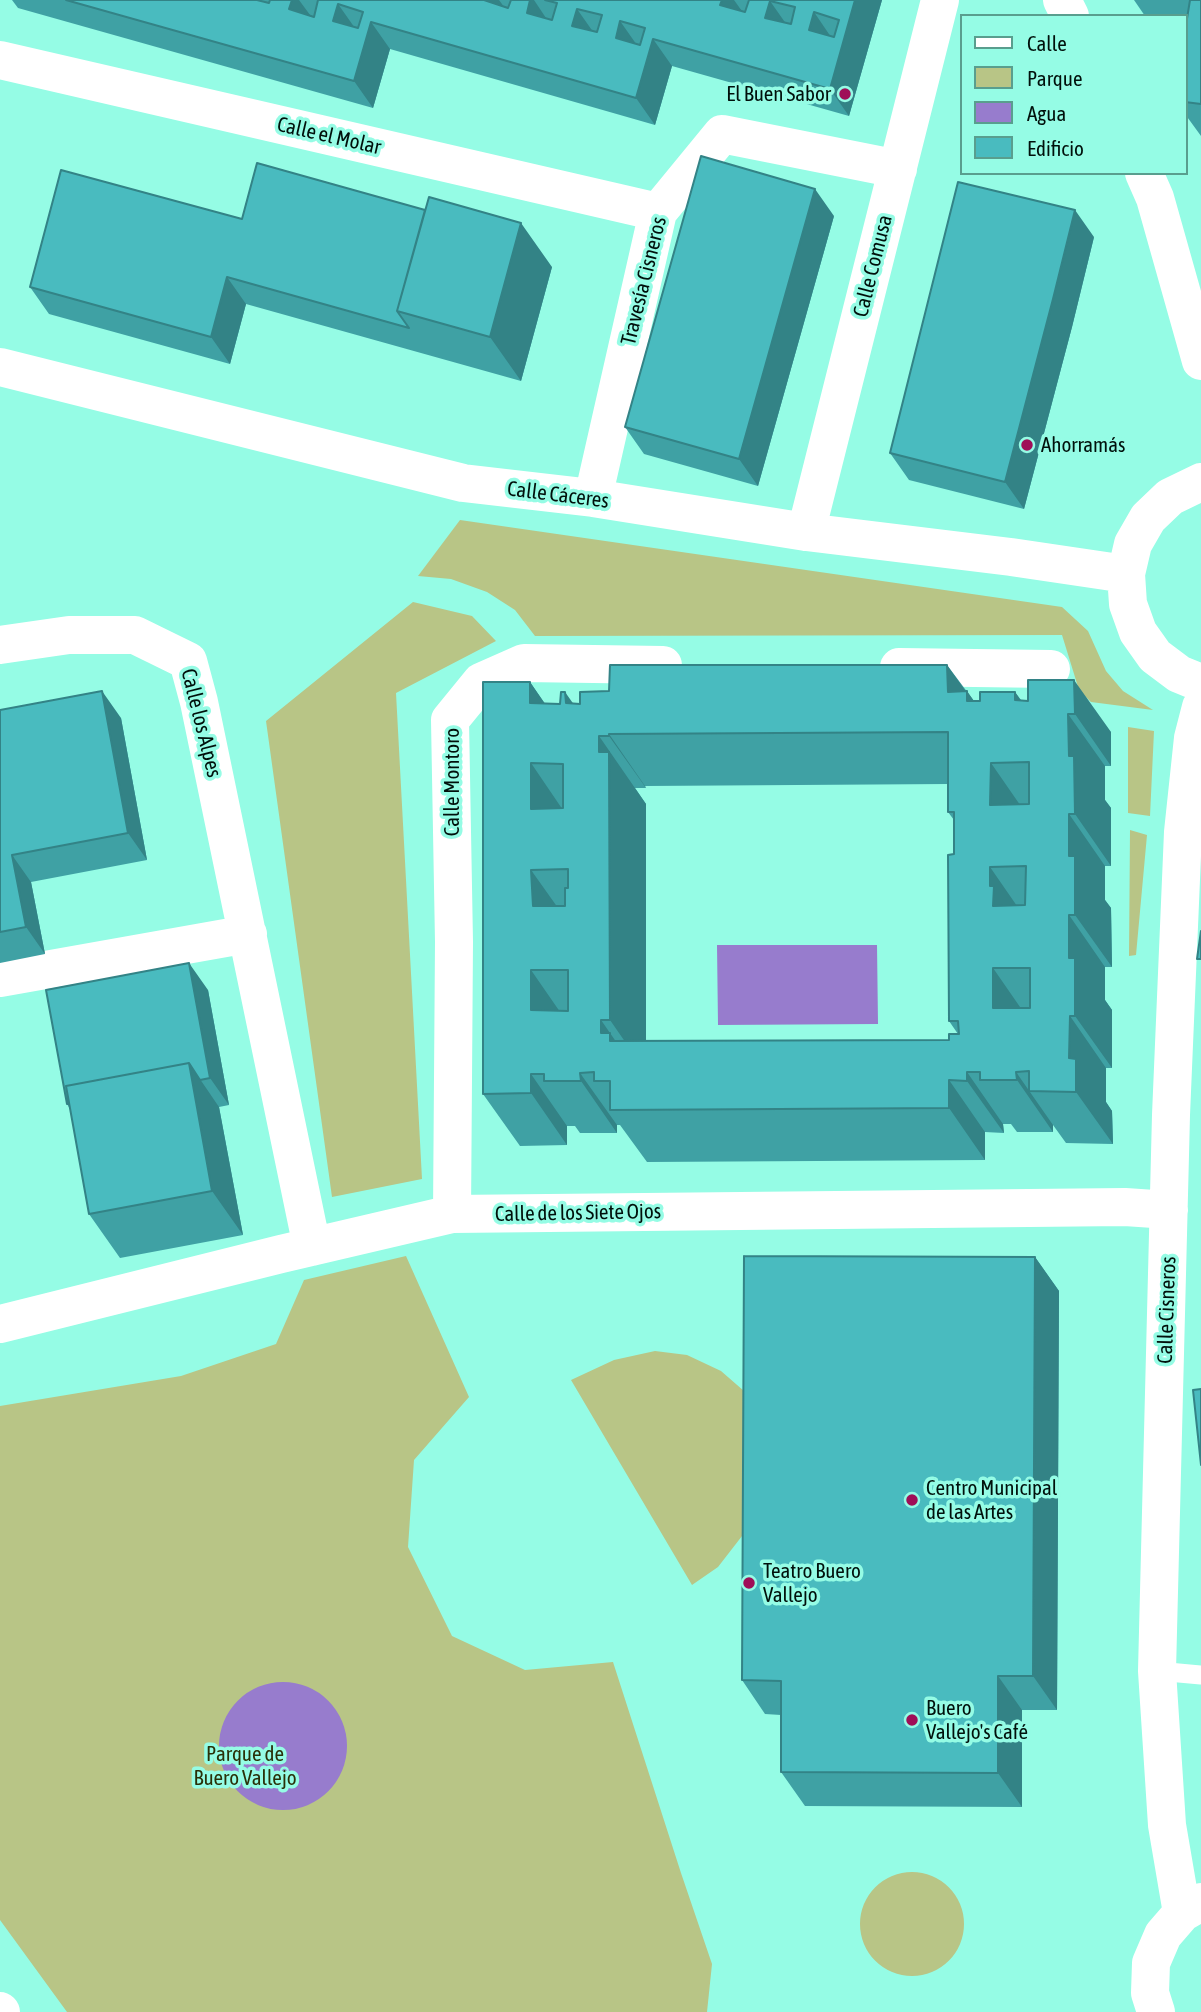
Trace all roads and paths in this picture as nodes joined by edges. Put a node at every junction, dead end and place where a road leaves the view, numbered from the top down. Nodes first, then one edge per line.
1 (940, 0) edge
2 (0, 60) edge
3 (898, 169) junction
4 (1145, 175) edge
5 (658, 212) junction
6 (1201, 361) edge
7 (0, 367) edge
8 (1201, 482) edge
9 (593, 498) junction
10 (806, 532) junction
11 (1126, 574) junction
12 (0, 645) edge
13 (692, 666) edge
14 (872, 667) edge
15 (1051, 669) dead end
16 (1201, 683) edge
17 (1201, 707) edge
18 (248, 934) junction
19 (0, 978) edge
20 (1186, 1116) edge
21 (1169, 1210) junction
22 (452, 1214) junction
23 (312, 1247) junction
24 (0, 1324) edge
25 (1157, 1671) junction
26 (1201, 1675) edge
27 (1192, 1907) edge
28 (1156, 2012) edge

1 - 3 street, Calle Comusa
2 - 5 street, Calle el Molar
3 - 5 street, Travesía Cisneros
3 - 10 street, Calle Comusa
4 - 6 street
5 - 9 street, Travesía Cisneros
7 - 9 street, Calle Cáceres
8 - 11 street
9 - 10 street, Calle Cáceres
10 - 11 street, Calle Cáceres
11 - 16 street
12 - 18 street, Calle los Alpes
13 - 22 street, Calle Montoro
14 - 15 street
17 - 20 street, Calle Cisneros
18 - 19 street
18 - 23 street, Calle los Alpes
20 - 21 street, Calle Cisneros
21 - 22 street, Calle de los Siete Ojos
21 - 25 street, Calle Cisneros
22 - 23 street, Calle de los Siete Ojos
23 - 24 street, Calle de los Siete Ojos
25 - 26 lane
25 - 27 street, Calle Cisneros
27 - 28 street

